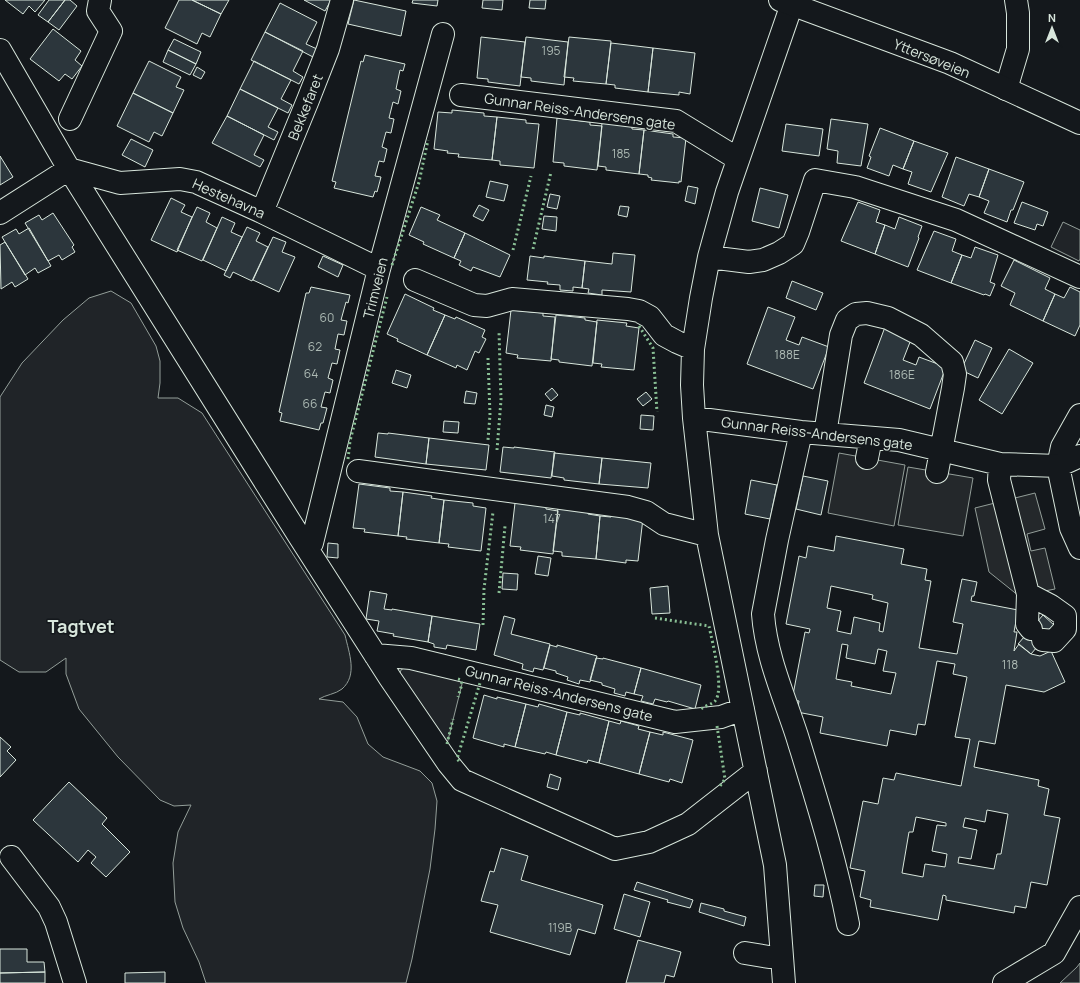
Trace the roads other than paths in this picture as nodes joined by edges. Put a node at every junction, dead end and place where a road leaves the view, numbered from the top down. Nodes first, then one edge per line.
1 (100, 0) edge
2 (342, 0) edge
3 (1016, 0) edge
4 (786, 2) edge
5 (443, 34) dead end
6 (0, 50) edge
7 (1006, 89) junction
8 (461, 95) dead end
9 (70, 119) dead end
10 (1080, 123) edge
11 (738, 160) junction
12 (69, 169) junction
13 (262, 212) junction
14 (0, 213) edge
15 (709, 258) junction
16 (379, 269) junction
17 (1080, 277) edge
18 (415, 280) dead end
19 (693, 349) junction
20 (1080, 414) edge
21 (694, 418) junction
22 (801, 432) junction
23 (825, 434) junction
24 (941, 449) junction
25 (1080, 456) edge
26 (993, 457) junction
27 (1058, 466) junction
28 (358, 471) dead end
29 (937, 472) dead end
30 (707, 535) junction
31 (312, 543) dead end
32 (1080, 548) edge
33 (1028, 594) junction
34 (375, 655) junction
35 (743, 709) junction
36 (756, 771) junction
37 (10, 857) dead end
38 (1080, 907) edge
39 (848, 924) dead end
40 (745, 953) dead end
41 (782, 957) junction
42 (75, 983) edge
43 (784, 983) edge
44 (1004, 983) edge

1 - 9 street
2 - 13 street, Bekkefaret
3 - 7 street
4 - 7 street, Yttersøveien
4 - 11 street
5 - 16 street, Trimveien
6 - 12 street
7 - 10 street, Yttersøveien
8 - 11 street, Gunnar Reiss-Andersens gate
11 - 15 street
12 - 13 street, Hestehavna
12 - 14 street
12 - 34 street
13 - 16 street, Hestehavna
15 - 17 street
15 - 19 street
16 - 31 street, Trimveien
18 - 19 street
19 - 21 street
20 - 27 street
21 - 22 street, Gunnar Reiss-Andersens gate
21 - 30 street
22 - 23 street, Gunnar Reiss-Andersens gate
22 - 39 street
23 - 24 street, Gunnar Reiss-Andersens gate
23 - 24 street
24 - 26 street, Gunnar Reiss-Andersens gate
24 - 29 street
25 - 27 street, Gunnar Reiss-Andersens gate
26 - 27 street, Gunnar Reiss-Andersens gate
26 - 33 street
27 - 32 street
28 - 30 street
30 - 35 street
33 - 33 street
34 - 35 street, Gunnar Reiss-Andersens gate
34 - 36 street
35 - 36 street
36 - 41 street
37 - 42 street
38 - 44 street
40 - 41 street
41 - 43 street

